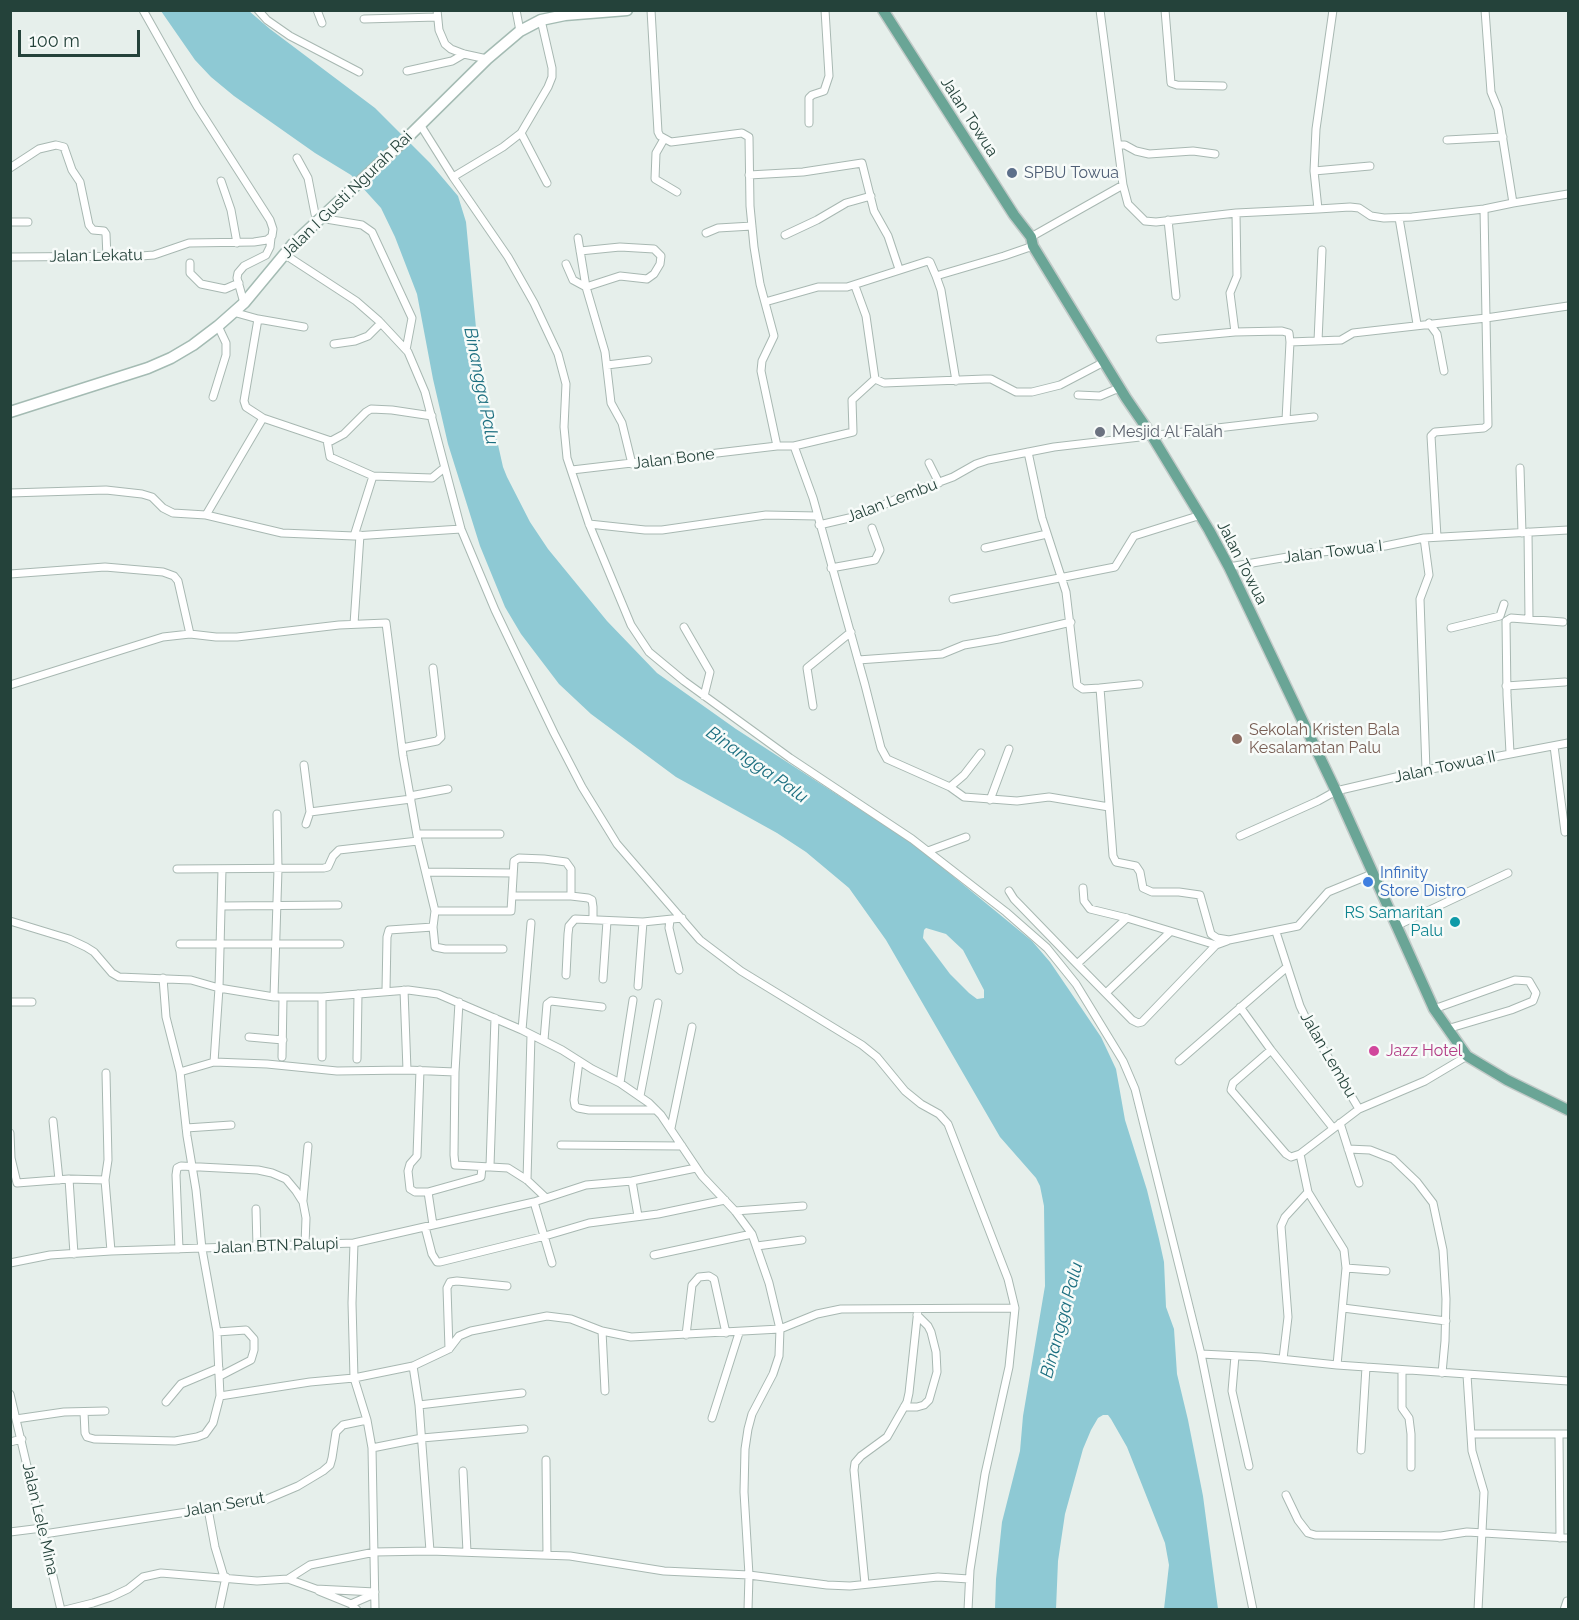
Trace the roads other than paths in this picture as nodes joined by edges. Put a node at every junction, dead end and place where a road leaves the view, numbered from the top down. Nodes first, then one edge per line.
1 (143, 10) edge
2 (258, 10) edge
3 (317, 10) edge
4 (516, 10) edge
5 (627, 10) edge
6 (651, 10) edge
7 (825, 10) edge
8 (883, 10) edge
9 (1100, 10) edge
10 (1165, 10) edge
11 (1333, 10) edge
12 (1485, 10) edge
13 (437, 14) edge
14 (364, 19) dead end
15 (541, 20) junction
16 (322, 23) dead end
17 (520, 31) junction
18 (464, 54) junction
19 (487, 59) junction
20 (407, 71) dead end
21 (359, 72) dead end
22 (1223, 86) dead end
23 (809, 123) dead end
24 (420, 126) junction
25 (521, 134) junction
26 (1503, 137) junction
27 (664, 139) junction
28 (1447, 140) dead end
29 (1118, 145) junction
30 (1215, 154) dead end
31 (297, 158) dead end
32 (1370, 166) dead end
33 (10, 168) edge
34 (1314, 171) junction
35 (749, 175) junction
36 (453, 177) junction
37 (221, 181) dead end
38 (547, 183) dead end
39 (1123, 185) junction
40 (677, 192) dead end
41 (1569, 194) edge
42 (871, 196) junction
43 (1513, 203) junction
44 (1318, 208) junction
45 (1484, 209) junction
46 (1236, 213) junction
47 (1399, 218) junction
48 (1168, 220) junction
49 (10, 222) edge
50 (28, 222) dead end
51 (752, 226) junction
52 (706, 233) dead end
53 (785, 235) dead end
54 (271, 238) junction
55 (578, 238) dead end
56 (1032, 241) junction
57 (237, 243) junction
58 (1322, 250) dead end
59 (580, 251) junction
60 (284, 254) junction
61 (10, 257) edge
62 (107, 258) junction
63 (190, 263) dead end
64 (566, 264) dead end
65 (899, 269) junction
66 (936, 276) junction
67 (238, 283) junction
68 (855, 286) junction
69 (586, 287) junction
70 (1176, 296) dead end
71 (765, 302) junction
72 (244, 303) junction
73 (1569, 306) edge
74 (233, 312) junction
75 (1486, 318) junction
76 (258, 320) junction
77 (381, 323) junction
78 (1430, 323) junction
79 (1417, 324) junction
80 (218, 326) junction
81 (304, 327) dead end
82 (1235, 332) junction
83 (1160, 339) dead end
84 (1318, 341) junction
85 (1290, 342) junction
86 (334, 344) dead end
87 (406, 350) junction
88 (648, 360) dead end
89 (1104, 362) junction
90 (607, 365) junction
91 (1444, 371) dead end
92 (875, 379) junction
93 (956, 381) junction
94 (1119, 388) junction
95 (1078, 395) dead end
96 (213, 397) dead end
97 (10, 412) edge
98 (432, 416) junction
99 (1314, 417) dead end
100 (263, 418) junction
101 (1286, 420) junction
102 (1152, 436) junction
103 (327, 440) junction
104 (777, 446) junction
105 (794, 446) junction
106 (1028, 452) junction
107 (929, 463) dead end
108 (632, 464) junction
109 (444, 468) junction
110 (1520, 468) dead end
111 (572, 470) junction
112 (373, 476) junction
113 (939, 483) junction
114 (10, 493) edge
115 (206, 515) junction
116 (1201, 515) junction
117 (817, 516) junction
118 (589, 524) junction
119 (819, 525) junction
120 (872, 528) dead end
121 (461, 529) junction
122 (1569, 530) edge
123 (1525, 532) junction
124 (1047, 534) junction
125 (357, 536) junction
126 (1437, 537) junction
127 (1424, 538) junction
128 (985, 548) dead end
129 (1229, 567) junction
130 (831, 568) junction
131 (10, 574) edge
132 (1063, 578) junction
133 (953, 599) dead end
134 (1504, 604) dead end
135 (1505, 616) junction
136 (1529, 619) junction
137 (1071, 622) junction
138 (1563, 622) dead end
139 (354, 624) junction
140 (684, 627) dead end
141 (1451, 628) dead end
142 (851, 632) junction
143 (189, 634) junction
144 (858, 660) junction
145 (433, 668) dead end
146 (1565, 682) dead end
147 (1139, 684) dead end
148 (10, 685) edge
149 (1506, 686) junction
150 (1100, 688) junction
151 (704, 696) junction
152 (813, 706) dead end
153 (1569, 743) edge
154 (1554, 746) junction
155 (402, 748) junction
156 (1009, 749) dead end
157 (981, 753) dead end
158 (1510, 753) junction
159 (304, 765) dead end
160 (1426, 771) junction
161 (950, 787) junction
162 (448, 789) dead end
163 (1336, 791) junction
164 (410, 798) junction
165 (990, 800) junction
166 (1109, 807) junction
167 (310, 812) junction
168 (277, 814) dead end
169 (306, 824) dead end
170 (1565, 832) dead end
171 (500, 834) dead end
172 (1240, 836) dead end
173 (966, 837) dead end
174 (418, 838) junction
175 (928, 851) junction
176 (177, 868) dead end
177 (222, 869) junction
178 (278, 869) junction
179 (426, 872) junction
180 (513, 873) junction
181 (1508, 873) dead end
182 (1372, 874) junction
183 (1083, 888) dead end
184 (1009, 891) dead end
185 (513, 896) junction
186 (571, 896) junction
187 (338, 905) dead end
188 (222, 906) junction
189 (277, 906) junction
190 (435, 911) junction
191 (682, 918) junction
192 (1127, 918) junction
193 (593, 919) junction
194 (10, 921) edge
195 (607, 921) junction
196 (670, 921) junction
197 (531, 922) dead end
198 (643, 922) junction
199 (1396, 926) junction
200 (433, 927) junction
201 (1170, 932) junction
202 (1276, 932) junction
203 (1229, 940) junction
204 (180, 944) dead end
205 (340, 944) dead end
206 (221, 945) junction
207 (276, 945) junction
208 (1216, 945) junction
209 (503, 949) dead end
210 (1077, 964) junction
211 (1287, 967) junction
212 (679, 970) dead end
213 (566, 975) dead end
214 (163, 978) junction
215 (603, 980) dead end
216 (638, 987) dead end
217 (219, 988) junction
218 (386, 990) junction
219 (404, 990) junction
220 (358, 993) junction
221 (1106, 993) junction
222 (274, 997) junction
223 (322, 997) junction
224 (283, 998) junction
225 (633, 1000) dead end
226 (10, 1002) edge
227 (32, 1002) dead end
228 (459, 1002) junction
229 (658, 1003) dead end
230 (602, 1007) dead end
231 (1239, 1007) junction
232 (1434, 1010) junction
233 (495, 1018) junction
234 (692, 1027) dead end
235 (1447, 1029) junction
236 (522, 1030) junction
237 (531, 1035) junction
238 (249, 1037) dead end
239 (283, 1040) junction
240 (544, 1041) junction
241 (1271, 1050) junction
242 (1467, 1056) junction
243 (282, 1057) dead end
244 (322, 1057) dead end
245 (357, 1059) dead end
246 (579, 1061) junction
247 (1179, 1061) dead end
248 (214, 1062) junction
249 (407, 1070) junction
250 (420, 1070) junction
251 (180, 1072) junction
252 (455, 1072) junction
253 (106, 1073) dead end
254 (620, 1083) junction
255 (640, 1096) junction
256 (1359, 1108) junction
257 (656, 1110) junction
258 (1569, 1110) edge
259 (53, 1121) dead end
260 (231, 1125) dead end
261 (1336, 1126) junction
262 (186, 1128) junction
263 (671, 1128) junction
264 (10, 1132) edge
265 (561, 1145) dead end
266 (308, 1146) dead end
267 (682, 1146) junction
268 (1348, 1149) junction
269 (1300, 1154) junction
270 (192, 1166) junction
271 (486, 1167) junction
272 (696, 1168) junction
273 (69, 1179) junction
274 (59, 1180) junction
275 (105, 1180) junction
276 (527, 1180) junction
277 (632, 1181) junction
278 (1359, 1183) dead end
279 (428, 1192) junction
280 (1308, 1192) junction
281 (545, 1197) junction
282 (725, 1200) junction
283 (303, 1202) junction
284 (534, 1202) junction
285 (803, 1206) dead end
286 (256, 1209) dead end
287 (735, 1211) junction
288 (638, 1216) junction
289 (433, 1225) junction
290 (425, 1227) junction
291 (752, 1234) junction
292 (545, 1236) junction
293 (802, 1240) dead end
294 (354, 1243) junction
295 (305, 1245) junction
296 (757, 1246) junction
297 (257, 1247) junction
298 (179, 1249) junction
299 (202, 1249) junction
300 (111, 1251) junction
301 (74, 1254) junction
302 (654, 1255) dead end
303 (10, 1263) edge
304 (552, 1263) dead end
305 (1346, 1268) junction
306 (1386, 1271) dead end
307 (507, 1286) dead end
308 (1015, 1308) junction
309 (1343, 1308) junction
310 (917, 1312) junction
311 (1446, 1321) junction
312 (780, 1329) junction
313 (602, 1331) junction
314 (217, 1332) junction
315 (726, 1333) junction
316 (739, 1333) junction
317 (686, 1335) junction
318 (449, 1349) junction
319 (1201, 1354) junction
320 (1235, 1356) junction
321 (1283, 1359) junction
322 (1337, 1365) junction
323 (413, 1366) junction
324 (1366, 1367) junction
325 (219, 1368) junction
326 (1402, 1370) junction
327 (1442, 1372) junction
328 (1467, 1375) junction
329 (220, 1376) junction
330 (354, 1378) junction
331 (1569, 1381) edge
332 (605, 1391) dead end
333 (522, 1393) dead end
334 (10, 1394) edge
335 (220, 1396) junction
336 (166, 1402) dead end
337 (419, 1405) junction
338 (904, 1407) junction
339 (105, 1411) dead end
340 (84, 1412) junction
341 (712, 1418) dead end
342 (16, 1419) junction
343 (367, 1420) junction
344 (524, 1429) dead end
345 (1471, 1434) junction
346 (1569, 1434) edge
347 (1559, 1435) junction
348 (422, 1438) junction
349 (22, 1439) junction
350 (10, 1442) edge
351 (372, 1448) junction
352 (1361, 1450) dead end
353 (546, 1460) dead end
354 (1249, 1466) dead end
355 (1411, 1467) dead end
356 (463, 1471) dead end
357 (1286, 1495) dead end
358 (208, 1509) junction
359 (43, 1531) junction
360 (10, 1532) edge
361 (1482, 1533) junction
362 (1564, 1538) edge
363 (430, 1551) junction
364 (375, 1552) junction
365 (467, 1552) junction
366 (547, 1555) junction
367 (748, 1575) junction
368 (225, 1577) junction
369 (288, 1579) junction
370 (969, 1579) junction
371 (865, 1584) junction
372 (316, 1589) junction
373 (374, 1593) junction
374 (1567, 1601) edge
375 (354, 1607) edge
376 (63, 1610) edge
377 (219, 1610) edge
378 (375, 1610) edge
379 (748, 1610) edge
380 (968, 1610) edge
381 (1253, 1610) edge
382 (1478, 1610) edge
383 (1564, 1610) edge

1 - 54 street
2 - 21 street
3 - 16 street
4 - 17 street
5 - 15 main road, Jalan I Gusti Ngurah Rai
6 - 27 street
7 - 23 street
8 - 56 main road, Jalan Towua
9 - 29 street
10 - 22 street
11 - 34 street
12 - 26 street
13 - 14 street
13 - 18 street
15 - 17 main road, Jalan I Gusti Ngurah Rai
15 - 25 street
17 - 19 main road, Jalan I Gusti Ngurah Rai
18 - 19 street
18 - 20 street
19 - 24 main road, Jalan I Gusti Ngurah Rai
24 - 36 street
24 - 60 main road, Jalan I Gusti Ngurah Rai, bridge
25 - 36 street
25 - 38 street
26 - 28 street
26 - 43 street
27 - 35 street
27 - 40 street
29 - 30 street
29 - 39 street
31 - 87 street
32 - 34 street
33 - 62 street
34 - 44 street
35 - 42 street
35 - 51 street
36 - 111 street
37 - 57 street
39 - 48 street
39 - 56 street
41 - 43 street
42 - 53 street
42 - 65 street
43 - 45 street
44 - 46 street
44 - 47 street
45 - 47 street
45 - 75 street
46 - 48 street
46 - 82 street
47 - 79 street
48 - 70 street
49 - 50 street
51 - 52 street
51 - 71 street
54 - 57 street, Jalan Lekatu
54 - 67 street
55 - 59 street
56 - 66 street
56 - 89 main road, Jalan Towua
57 - 62 street, Jalan Lekatu
58 - 84 street
59 - 69 street
59 - 69 street
60 - 72 main road, Jalan I Gusti Ngurah Rai
60 - 77 street
61 - 62 street, Jalan Lekatu
63 - 67 street
64 - 69 street
65 - 66 street
65 - 68 street
66 - 93 street
67 - 72 street
68 - 71 street
68 - 92 street
69 - 90 street
71 - 104 street
72 - 74 main road, Jalan I Gusti Ngurah Rai
73 - 75 street
74 - 76 street
74 - 80 main road, Jalan I Gusti Ngurah Rai
75 - 78 street
75 - 126 street
76 - 81 street
76 - 100 street
77 - 86 street
77 - 87 street
78 - 79 street
78 - 91 street
79 - 84 street
80 - 96 street
80 - 97 main road, Jalan I Gusti Ngurah Rai
82 - 83 street
82 - 85 street
84 - 85 street
85 - 101 street
87 - 98 street
88 - 90 street
89 - 93 street
89 - 94 main road, Jalan Towua
90 - 108 street
92 - 93 street
92 - 105 street, Jalan Bone
94 - 95 street
94 - 102 main road, Jalan Towua
98 - 103 street
98 - 109 street
99 - 101 street, Jalan Lembu
100 - 103 street
100 - 115 street
101 - 102 street, Jalan Lembu
102 - 106 street, Jalan Lembu
102 - 116 main road, Jalan Towua
103 - 112 street
104 - 105 street, Jalan Bone
104 - 108 street, Jalan Bone
105 - 117 street
106 - 113 street, Jalan Lembu
106 - 124 street
107 - 113 street
108 - 111 street, Jalan Bone
109 - 112 street
109 - 121 street
110 - 123 street
111 - 118 street
112 - 125 street
113 - 119 street, Jalan Lembu
114 - 115 street
115 - 125 street
116 - 129 main road, Jalan Towua
116 - 132 street
117 - 118 street
117 - 119 street
118 - 151 street
119 - 130 street
120 - 130 street
121 - 125 street
121 - 191 street
122 - 123 street, Jalan Towua I
123 - 126 street, Jalan Towua I
123 - 136 street
124 - 128 street
124 - 132 street
125 - 139 street
126 - 127 street, Jalan Towua I
127 - 129 street, Jalan Towua I
127 - 160 street
129 - 163 main road, Jalan Towua
130 - 142 street
131 - 143 street
132 - 133 street
132 - 137 street
134 - 135 street
135 - 136 street
135 - 141 street
135 - 149 street
136 - 138 street
137 - 144 street
137 - 150 street
139 - 143 street
139 - 155 street
140 - 151 street
142 - 144 street
142 - 152 street
143 - 148 street
144 - 161 street
145 - 155 street
146 - 149 street
147 - 150 street
149 - 158 street
150 - 166 street
151 - 175 street
153 - 154 street, Jalan Towua II
154 - 158 street, Jalan Towua II
154 - 170 street
155 - 164 street
156 - 165 street
157 - 161 street
158 - 160 street, Jalan Towua II
159 - 167 street
160 - 163 street, Jalan Towua II
161 - 165 street
162 - 164 street
163 - 172 street, Jalan Towua II
163 - 182 main road, Jalan Towua
164 - 167 street
164 - 174 street
165 - 166 street
166 - 203 street
167 - 169 street
168 - 178 street
171 - 174 street
173 - 175 street
174 - 178 street
174 - 179 street
175 - 319 street
176 - 177 street
177 - 178 street
177 - 188 street
178 - 189 street
179 - 180 street
179 - 190 street
180 - 185 street
180 - 186 street
181 - 199 street
182 - 199 main road, Jalan Towua
182 - 202 street
183 - 192 street
184 - 210 street
185 - 186 street
185 - 190 street
186 - 193 street
187 - 189 street
188 - 189 street
188 - 206 street
189 - 207 street
190 - 200 street
191 - 196 street
191 - 308 street
192 - 201 street
192 - 210 street
193 - 195 street
193 - 213 street
194 - 214 street
195 - 198 street
195 - 215 street
196 - 198 street
196 - 212 street
197 - 236 street
198 - 216 street
199 - 232 main road, Jalan Towua
200 - 209 street
200 - 218 street
201 - 208 street
201 - 221 street
202 - 203 street
202 - 211 street, Jalan Lembu
203 - 208 street
204 - 206 street
205 - 207 street
206 - 207 street
206 - 217 street
207 - 222 street
208 - 221 street
210 - 221 street
211 - 231 street
211 - 256 street, Jalan Lembu
214 - 217 street
214 - 251 street
217 - 222 street
217 - 248 street
218 - 219 street
218 - 220 street
219 - 228 street
219 - 249 street
220 - 223 street
220 - 245 street
222 - 224 street
223 - 224 street
223 - 244 street
224 - 239 street
225 - 254 street
226 - 227 street
228 - 233 street
228 - 252 street
229 - 255 street
230 - 240 street
231 - 241 street, Jalan Lembu
231 - 247 street
232 - 235 main road, Jalan Towua
232 - 235 street
233 - 236 street
233 - 271 street
234 - 263 street
235 - 242 main road, Jalan Towua
236 - 237 street
237 - 240 street
237 - 276 street
238 - 239 street
239 - 243 street
240 - 246 street
241 - 261 street, Jalan Lembu
241 - 269 street
242 - 256 street, Jalan Lembu
242 - 258 main road, Jalan Towua
246 - 254 street
246 - 257 street
248 - 249 street
248 - 251 street
249 - 250 street
250 - 252 street
250 - 279 street
251 - 262 street
252 - 271 street
253 - 275 street
254 - 255 street
255 - 257 street
256 - 261 street, Jalan Lembu
257 - 263 street
259 - 274 street
260 - 262 street
261 - 268 street
261 - 269 street, Jalan Lembu
262 - 270 street
263 - 267 street
264 - 274 street
265 - 267 street
266 - 283 street
267 - 272 street
268 - 278 street
268 - 311 street
269 - 280 street
270 - 283 street
270 - 298 street
270 - 299 street
271 - 276 street
271 - 279 street
272 - 277 street
272 - 282 street
273 - 274 street
273 - 275 street
273 - 301 street
275 - 300 street
276 - 281 street
277 - 281 street
277 - 288 street
279 - 289 street
280 - 305 street
280 - 321 street
281 - 284 street
282 - 287 street
282 - 288 street
283 - 295 street
284 - 289 street
284 - 292 street
285 - 287 street
286 - 297 street
287 - 291 street
288 - 292 street
289 - 290 street
290 - 292 street
290 - 294 street
291 - 296 street
291 - 302 street
292 - 304 street
293 - 296 street
294 - 295 street, Jalan BTN Palupi
294 - 330 street, Jalan BTN Palupi
295 - 297 street, Jalan BTN Palupi
296 - 312 street
297 - 299 street, Jalan BTN Palupi
298 - 299 street, Jalan BTN Palupi
298 - 300 street, Jalan BTN Palupi
299 - 314 street
300 - 301 street, Jalan BTN Palupi
301 - 303 street, Jalan BTN Palupi
305 - 306 street
305 - 309 street
307 - 318 street
308 - 310 street
308 - 370 street
309 - 311 street
309 - 322 street
310 - 312 street
310 - 338 street
310 - 338 street
311 - 327 street
312 - 316 street
312 - 367 street
313 - 317 street
313 - 318 street
313 - 332 street
314 - 325 street
314 - 329 street
315 - 316 street
315 - 317 street
315 - 317 street
316 - 341 street
318 - 323 street
319 - 320 street
319 - 381 street
320 - 321 street
320 - 354 street
321 - 322 street
322 - 324 street
323 - 330 street
323 - 337 street
324 - 326 street
324 - 352 street
325 - 329 street
325 - 336 street
326 - 327 street
326 - 355 street
327 - 328 street
328 - 331 street
328 - 345 street
329 - 335 street
330 - 335 street
330 - 343 street, Jalan BTN Palupi
333 - 337 street
334 - 342 street, Jalan Lele Mina
335 - 340 street
337 - 348 street
338 - 371 street
339 - 340 street
340 - 342 street
342 - 349 street, Jalan Lele Mina
343 - 351 street, Jalan BTN Palupi
343 - 358 street, Jalan Serut
344 - 348 street
345 - 347 street
345 - 361 street
346 - 347 street
347 - 362 street
348 - 351 street
348 - 363 street
349 - 350 street
349 - 359 street, Jalan Lele Mina
351 - 364 street, Jalan BTN Palupi
353 - 366 street
356 - 365 street
357 - 361 street
358 - 359 street, Jalan Serut
358 - 368 street
359 - 360 street, Jalan Serut
359 - 376 street, Jalan Lele Mina
361 - 362 street
361 - 382 street
363 - 364 street
363 - 365 street
364 - 369 street
364 - 373 street, Jalan BTN Palupi
365 - 366 street
366 - 367 street
367 - 371 street
367 - 379 street
368 - 369 street
368 - 376 street
368 - 377 street
369 - 372 street
370 - 371 street
370 - 380 street
372 - 373 street
372 - 375 street
373 - 375 street
373 - 378 street, Jalan BTN Palupi
374 - 383 street

